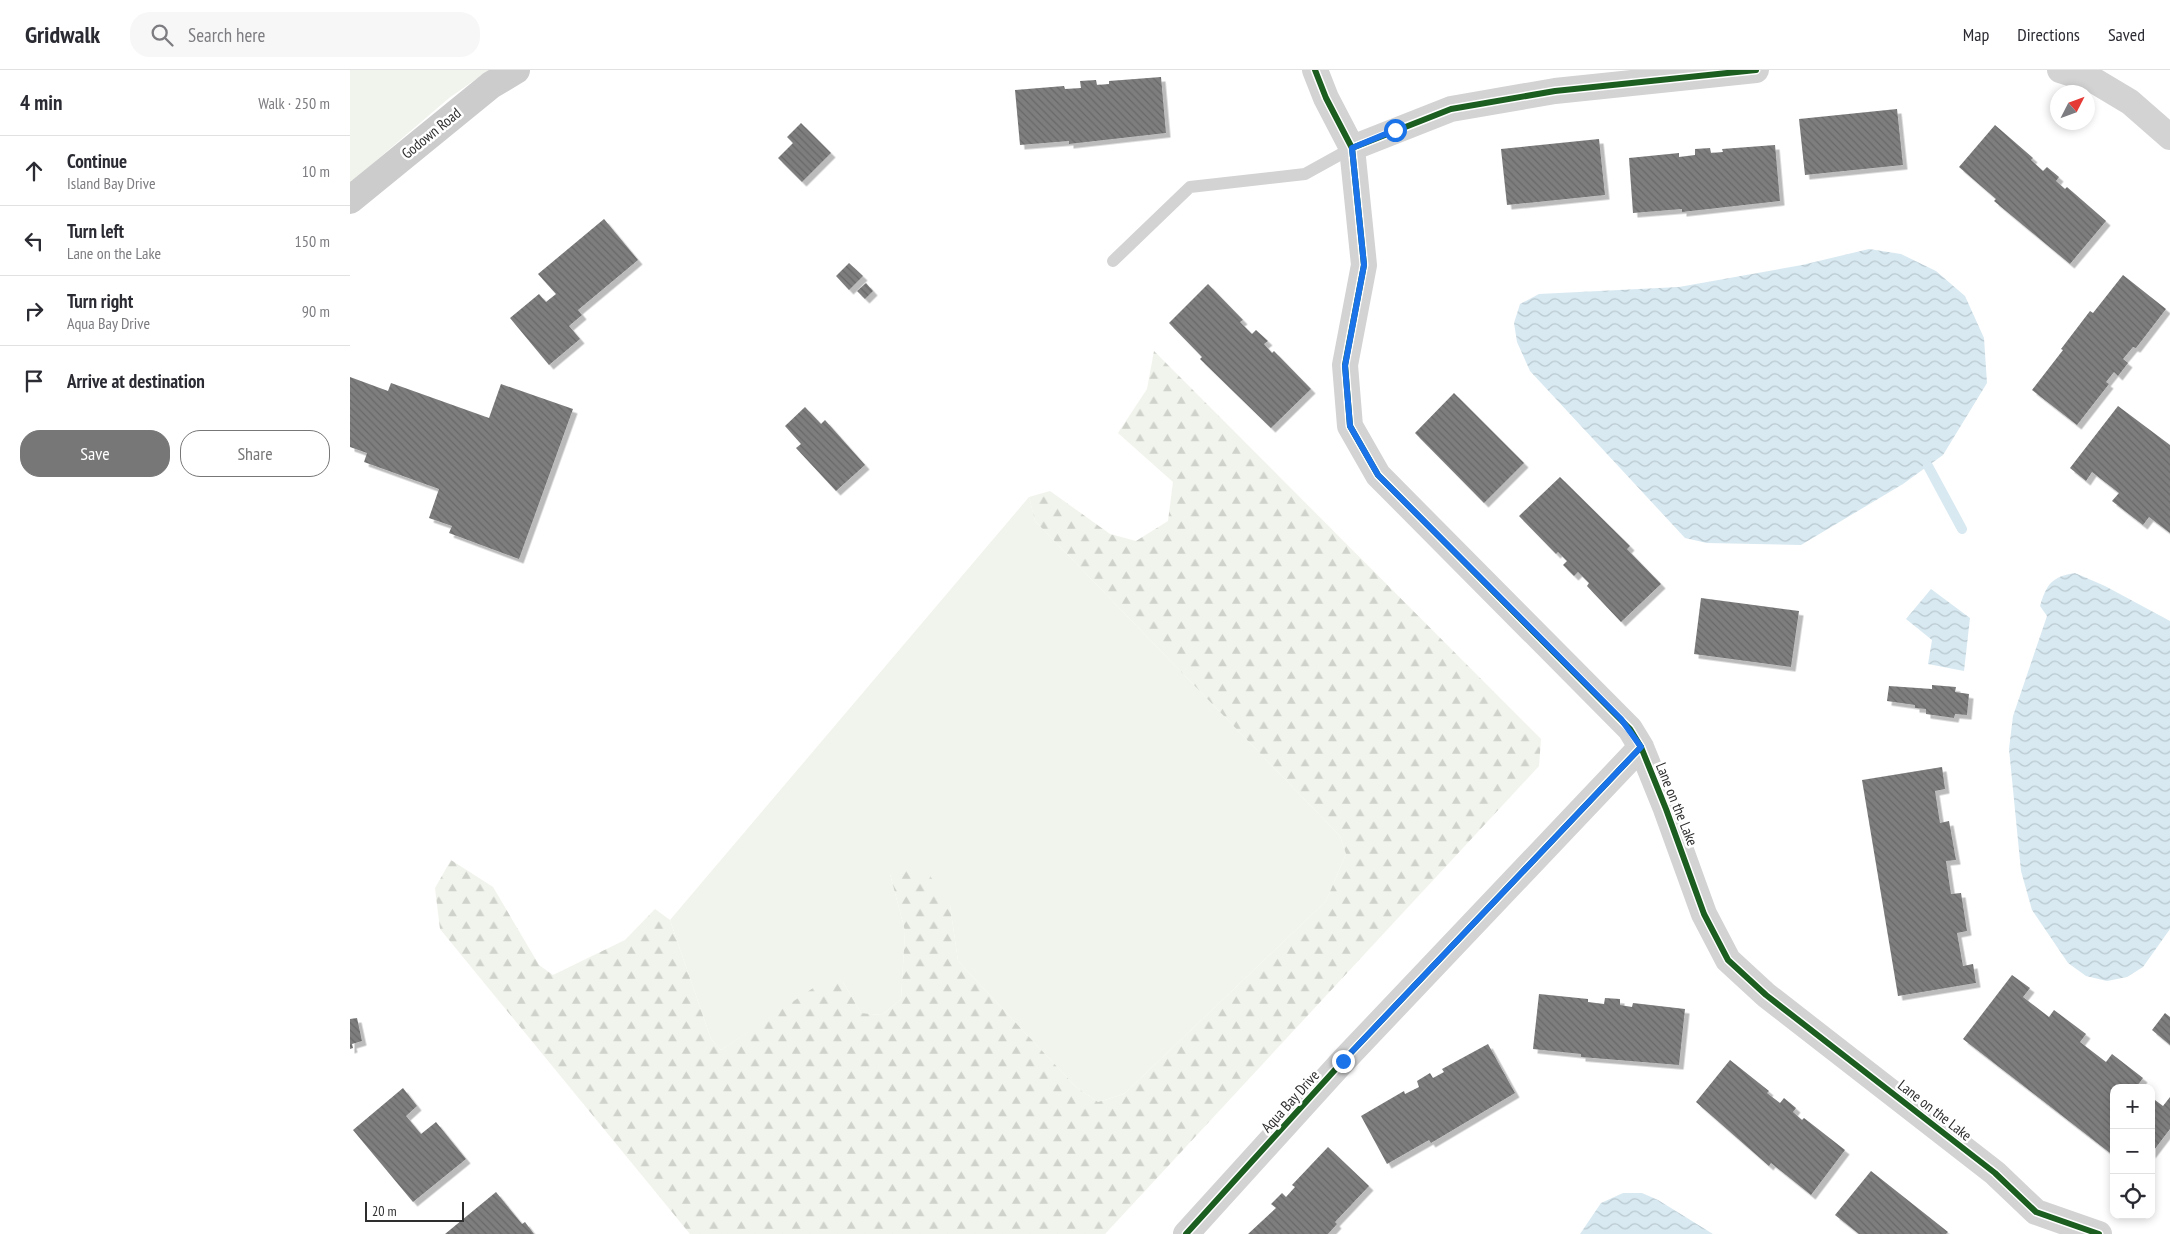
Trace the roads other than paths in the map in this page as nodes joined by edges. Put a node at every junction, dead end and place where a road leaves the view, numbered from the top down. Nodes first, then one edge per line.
1 (516, 70) edge
2 (1315, 70) edge
3 (1756, 70) edge
4 (2060, 70) edge
5 (2170, 137) edge
6 (1352, 148) junction
7 (350, 200) edge
8 (1112, 262) dead end
9 (1641, 747) junction
10 (2038, 1223) edge
11 (1186, 1234) edge
12 (2099, 1234) edge

1 - 7 main road, Godown Road
2 - 6 street, Lane on the Lake
3 - 6 street
4 - 5 street
6 - 8 lane
6 - 9 street, Lane on the Lake
9 - 10 street, Lane on the Lake
9 - 11 street, Aqua Bay Drive
10 - 12 street, Lane on the Lake

